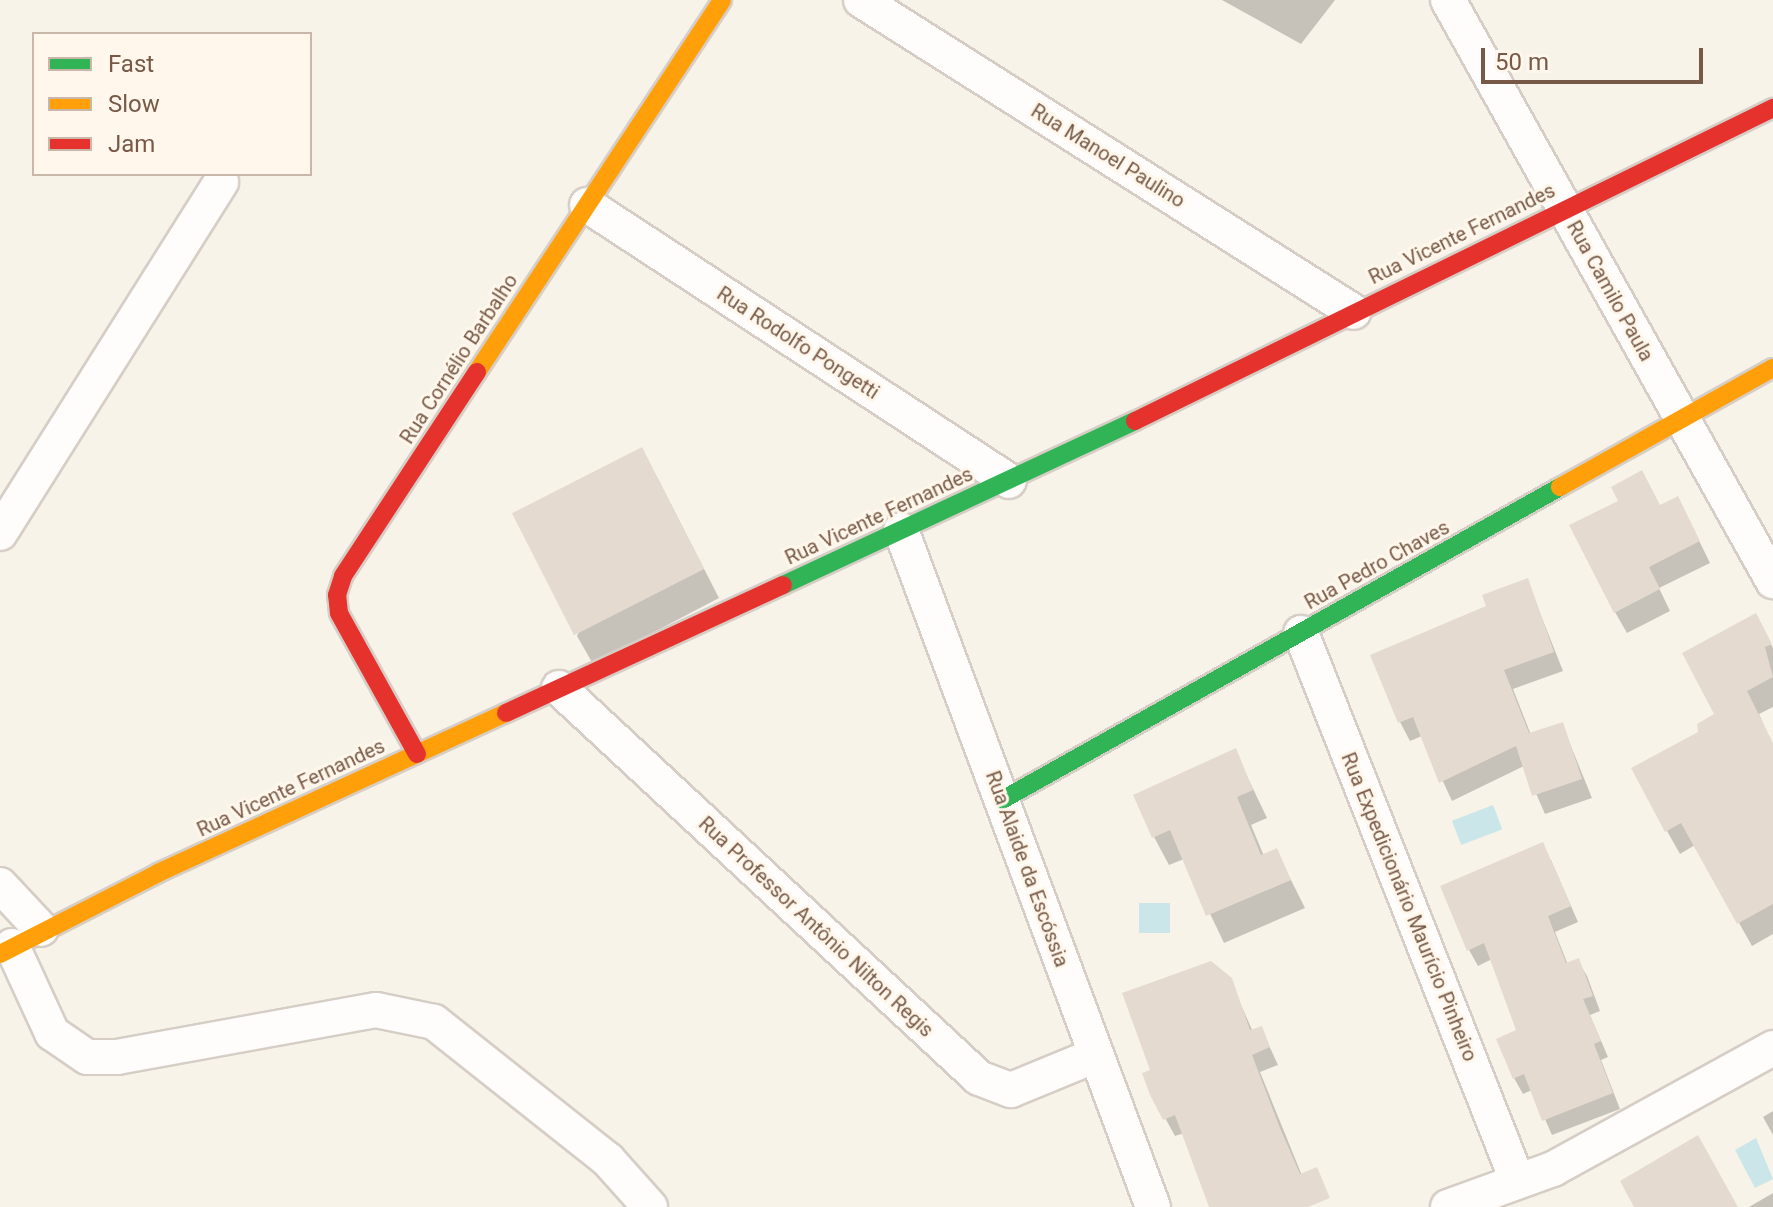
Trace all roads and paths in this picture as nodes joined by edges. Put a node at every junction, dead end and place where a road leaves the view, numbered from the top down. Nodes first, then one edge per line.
1 (722, 0) edge
2 (861, 0) edge
3 (1448, 0) edge
4 (1773, 108) edge
5 (221, 182) dead end
6 (587, 205) junction
7 (1563, 208) junction
8 (1354, 312) junction
9 (1773, 368) edge
10 (1682, 419) junction
11 (1009, 481) junction
12 (901, 530) junction
13 (0, 533) edge
14 (1773, 581) edge
15 (1301, 633) junction
16 (559, 688) junction
17 (417, 754) junction
18 (1002, 800) junction
19 (0, 885) edge
20 (18, 943) edge
21 (1773, 1048) edge
22 (1096, 1055) junction
23 (1517, 1180) junction
24 (650, 1207) edge
25 (1153, 1207) edge
26 (1448, 1207) edge

1 - 6 street, Rua Cornélio Barbalho
2 - 8 street, Rua Manoel Paulino
3 - 7 street, Rua Camilo Paula
4 - 7 street, Rua Vicente Fernandes
5 - 13 street
6 - 11 street, Rua Rodolfo Pongetti
6 - 17 street, Rua Cornélio Barbalho
7 - 8 street, Rua Vicente Fernandes
7 - 10 street, Rua Camilo Paula
8 - 11 street, Rua Vicente Fernandes
9 - 10 street, Rua Pedro Chaves
10 - 14 street, Rua Camilo Paula
10 - 15 street, Rua Pedro Chaves
11 - 12 street, Rua Vicente Fernandes
12 - 16 street, Rua Vicente Fernandes
12 - 18 street, Rua Alaide da Escóssia
15 - 18 street, Rua Pedro Chaves
15 - 23 street, Rua Expedicionário Maurício Pinheiro
16 - 17 street, Rua Vicente Fernandes
16 - 22 street, Rua Professor Antônio Nilton Regis
17 - 20 street, Rua Vicente Fernandes
18 - 22 street, Rua Alaide da Escóssia
19 - 20 street
20 - 24 street
21 - 23 street
22 - 25 street, Rua Alaide da Escóssia
23 - 26 street

